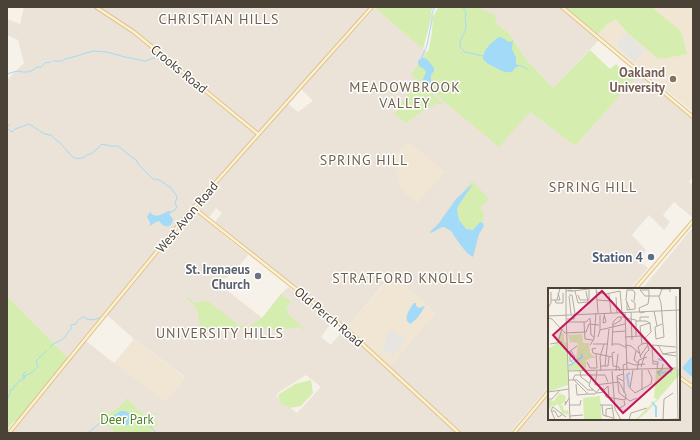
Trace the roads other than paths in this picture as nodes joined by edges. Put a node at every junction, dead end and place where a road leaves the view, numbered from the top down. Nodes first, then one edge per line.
1 (96, 7) edge
2 (372, 7) edge
3 (562, 7) edge
4 (693, 116) edge
5 (258, 134) junction
6 (194, 208) junction
7 (693, 221) edge
8 (636, 288) edge
9 (680, 378) edge
10 (693, 387) edge
11 (548, 392) edge
12 (9, 433) edge
13 (459, 433) edge
14 (514, 433) edge

1 - 5 street, Crooks Road
2 - 5 street, West Avon Road
3 - 4 street
5 - 6 street, West Avon Road
6 - 12 street, West Avon Road
6 - 13 street, Old Perch Road
7 - 8 street
9 - 10 street
11 - 14 street

